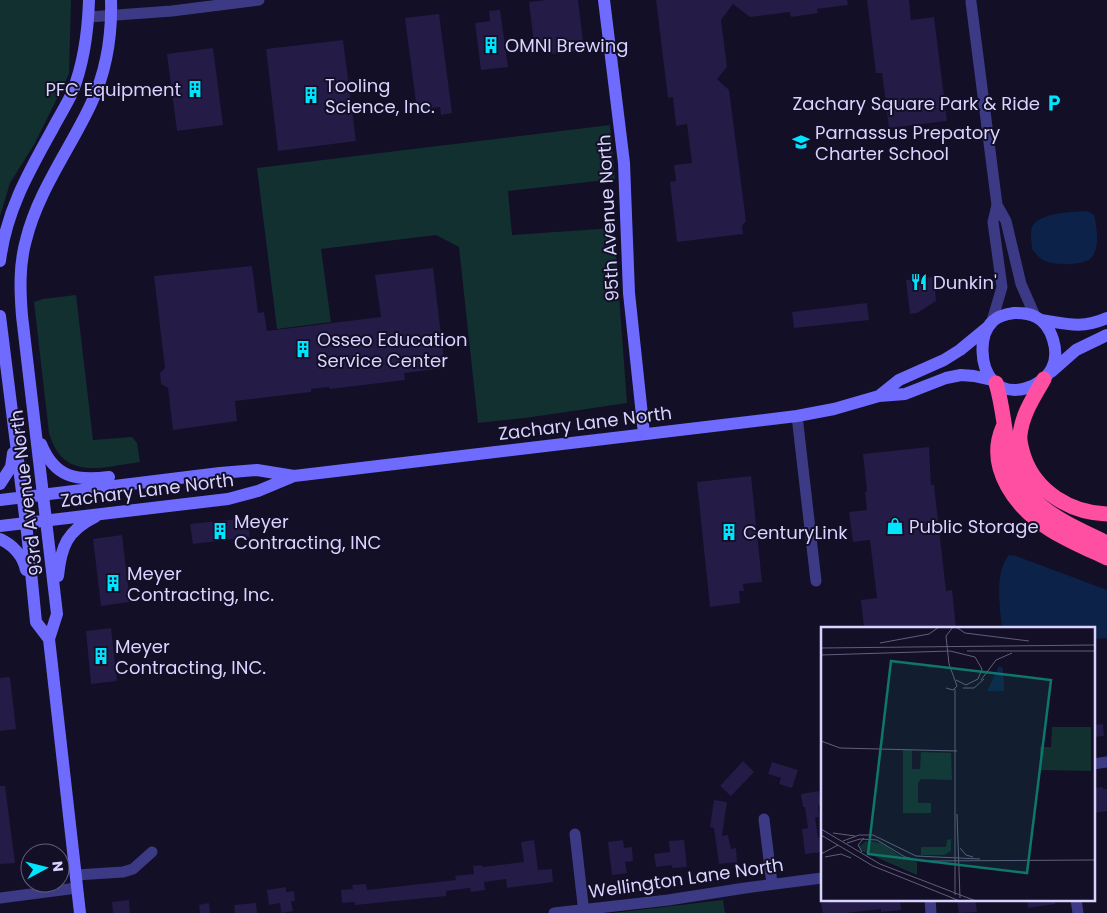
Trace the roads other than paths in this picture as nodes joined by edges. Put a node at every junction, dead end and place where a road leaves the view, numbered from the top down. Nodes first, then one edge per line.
1 (89, 0) edge
2 (111, 0) edge
3 (259, 0) edge
4 (604, 0) edge
5 (971, 2) dead end
6 (112, 16) junction
7 (88, 17) junction
8 (997, 205) junction
9 (0, 261) edge
10 (0, 316) edge
11 (1038, 318) junction
12 (1107, 318) edge
13 (991, 324) junction
14 (1107, 336) edge
15 (1047, 376) junction
16 (994, 382) junction
17 (879, 396) junction
18 (797, 416) junction
19 (1004, 424) junction
20 (14, 430) junction
21 (37, 434) junction
22 (644, 434) junction
23 (183, 476) junction
24 (294, 476) junction
25 (0, 484) edge
26 (44, 494) junction
27 (22, 497) junction
28 (0, 500) edge
29 (101, 514) junction
30 (1107, 514) edge
31 (46, 520) junction
32 (26, 523) junction
33 (0, 526) edge
34 (0, 539) edge
35 (1107, 543) edge
36 (1107, 558) edge
37 (816, 581) dead end
38 (32, 586) junction
39 (56, 599) junction
40 (49, 639) junction
41 (1107, 762) edge
42 (1094, 764) edge
43 (764, 819) dead end
44 (575, 834) dead end
45 (152, 852) dead end
46 (821, 878) edge
47 (77, 882) junction
48 (772, 884) junction
49 (0, 898) edge
50 (930, 900) edge
51 (1076, 900) edge
52 (584, 911) edge
53 (80, 913) edge
54 (554, 913) edge
55 (932, 913) edge
56 (1078, 913) edge

1 - 7 main road
2 - 6 main road, 93rd Avenue North
3 - 6 street
4 - 22 main road, 95th Avenue North
5 - 8 street
6 - 7 street
6 - 21 main road, 93rd Avenue North
7 - 9 main road
8 - 11 street
8 - 13 street
10 - 20 main road, 93rd Avenue North
11 - 12 main road
11 - 13 main road
11 - 15 main road
13 - 16 main road
13 - 17 main road, Zachary Lane North
14 - 15 main road
15 - 16 main road
15 - 30 highway
16 - 17 main road, Zachary Lane North
16 - 19 highway
17 - 18 main road, Zachary Lane North
18 - 22 main road, Zachary Lane North
18 - 37 street
19 - 35 highway
19 - 36 highway
20 - 25 main road
20 - 27 main road, 93rd Avenue North
21 - 23 main road
21 - 26 main road, 93rd Avenue North
22 - 24 main road, Zachary Lane North
23 - 24 main road, Zachary Lane North
23 - 26 main road, Zachary Lane North
24 - 29 main road, Zachary Lane North
26 - 27 main road, Zachary Lane North
26 - 31 main road, 93rd Avenue North
27 - 28 main road, Zachary Lane North
27 - 32 main road, 93rd Avenue North
29 - 31 main road, Zachary Lane North
29 - 39 main road
31 - 32 main road, Zachary Lane North
31 - 39 main road, 93rd Avenue North
32 - 33 main road, Zachary Lane North
32 - 38 main road, 93rd Avenue North
34 - 38 main road
38 - 40 main road, 93rd Avenue North
39 - 40 main road, 93rd Avenue North
40 - 47 main road, 93rd Avenue North
41 - 42 street
43 - 48 street
44 - 52 street
45 - 47 street
46 - 48 street, Wellington Lane North
47 - 49 street
47 - 53 main road, 93rd Avenue North
48 - 52 street, Wellington Lane North
50 - 55 street
51 - 56 street
52 - 54 street, Wellington Lane North

